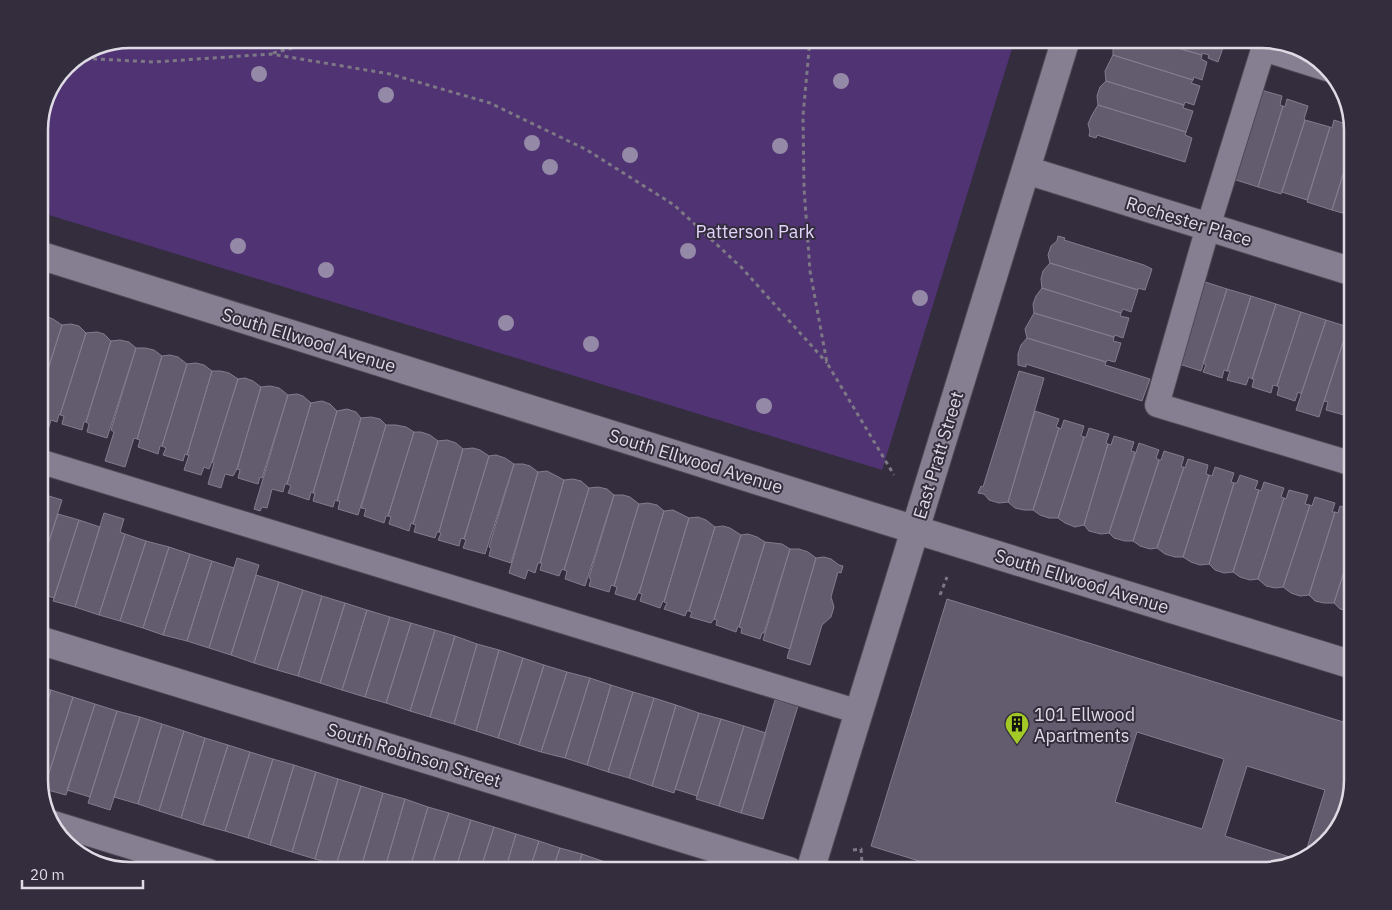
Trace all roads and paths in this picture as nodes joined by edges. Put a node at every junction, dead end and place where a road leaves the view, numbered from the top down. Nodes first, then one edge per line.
1 (294, 48) edge
2 (809, 48) edge
3 (1063, 48) edge
4 (1263, 48) edge
5 (1274, 48) edge
6 (271, 54) junction
7 (89, 59) edge
8 (1309, 62) edge
9 (1026, 170) junction
10 (1208, 227) junction
11 (48, 258) edge
12 (1344, 269) edge
13 (828, 364) junction
14 (1344, 461) edge
15 (48, 463) edge
16 (890, 480) dead end
17 (916, 530) junction
18 (947, 576) dead end
19 (940, 596) dead end
20 (48, 643) edge
21 (1344, 662) edge
22 (859, 712) junction
23 (60, 825) edge
24 (861, 850) dead end
25 (180, 862) edge
26 (760, 862) edge
27 (813, 862) edge
28 (862, 862) edge

1 - 6 path
2 - 13 path
3 - 9 street, East Pratt Street
4 - 10 lane
5 - 8 lane
6 - 7 path
6 - 13 path
9 - 10 street, Rochester Place
9 - 17 street, East Pratt Street
10 - 12 street, Rochester Place
10 - 14 lane
11 - 17 street, South Ellwood Avenue
13 - 16 path
15 - 22 lane
17 - 21 street, South Ellwood Avenue
17 - 22 street, East Pratt Street
18 - 19 path
20 - 26 street, South Robinson Street
22 - 27 street, East Pratt Street
23 - 25 lane
24 - 28 path

